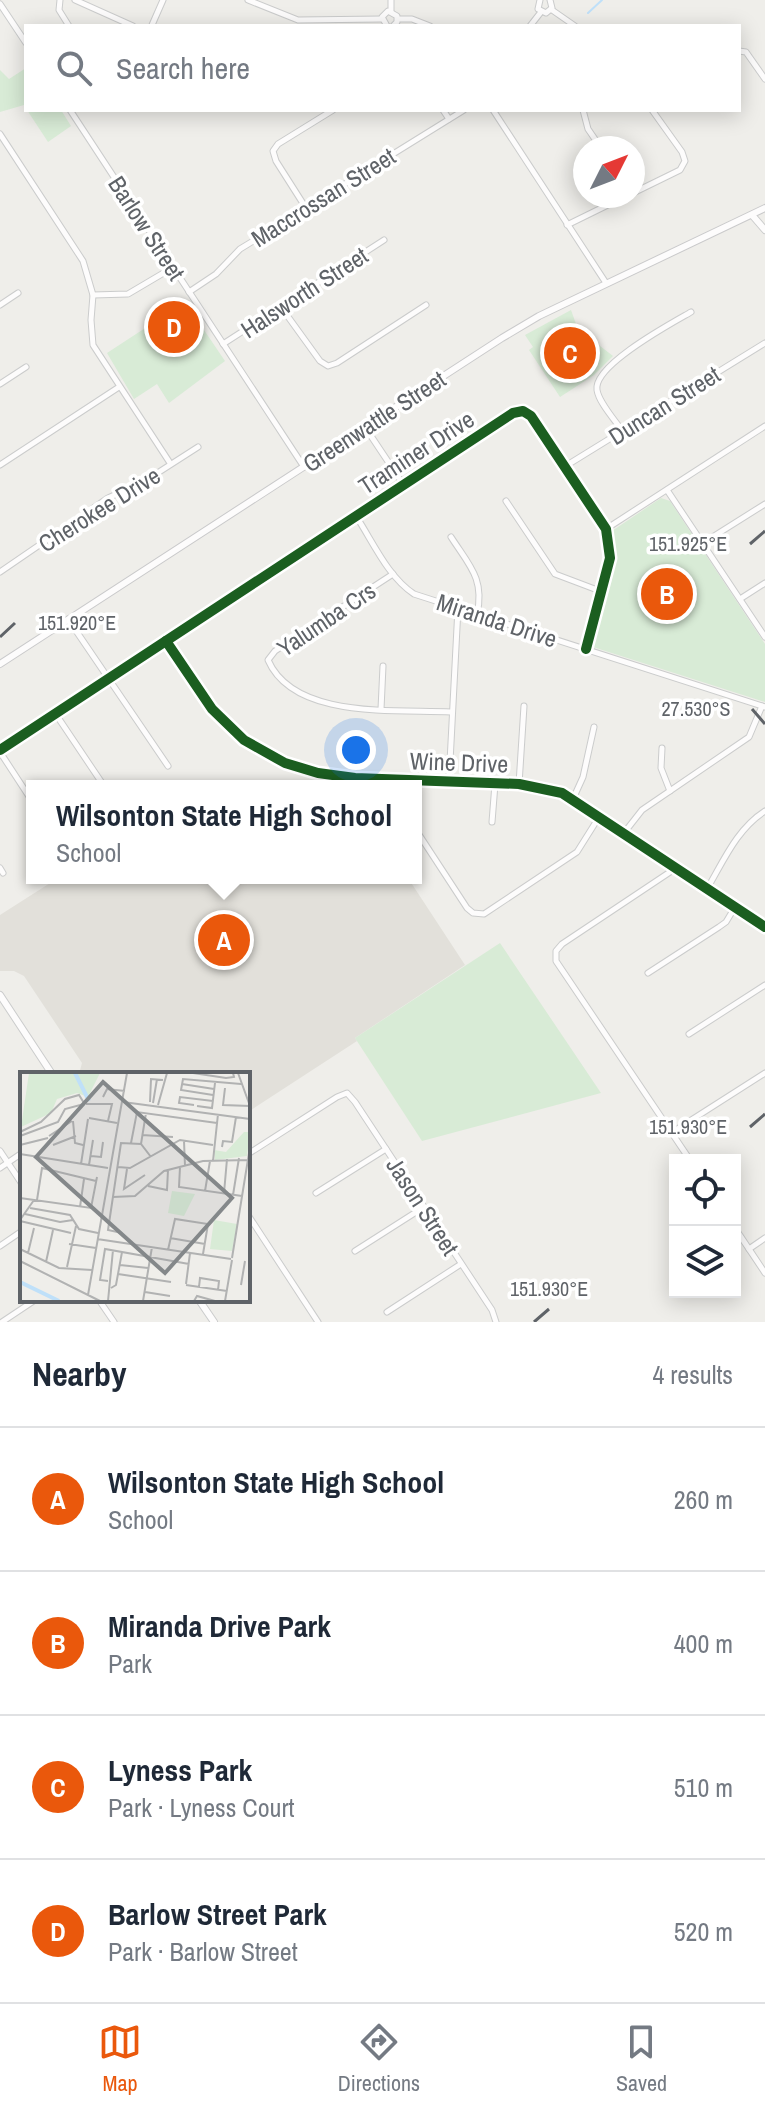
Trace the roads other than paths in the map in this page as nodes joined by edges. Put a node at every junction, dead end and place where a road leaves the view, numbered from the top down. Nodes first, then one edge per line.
1 (60, 0) edge
2 (75, 0) edge
3 (163, 0) edge
4 (248, 0) edge
5 (391, 0) edge
6 (540, 0) edge
7 (550, 0) edge
8 (0, 4) edge
9 (552, 10) junction
10 (391, 11) junction
11 (541, 12) junction
12 (382, 19) junction
13 (398, 19) junction
14 (348, 23) edge
15 (68, 24) edge
16 (129, 24) edge
17 (154, 24) edge
18 (388, 24) edge
19 (392, 24) edge
20 (425, 24) edge
21 (532, 24) edge
22 (572, 24) edge
23 (24, 40) edge
24 (741, 51) edge
25 (765, 79) edge
26 (73, 112) edge
27 (314, 112) edge
28 (330, 112) edge
29 (444, 112) edge
30 (461, 112) edge
31 (494, 112) edge
32 (584, 112) edge
33 (653, 112) edge
34 (319, 119) junction
35 (449, 119) junction
36 (0, 134) edge
37 (593, 136) edge
38 (645, 187) edge
39 (304, 205) junction
40 (602, 208) edge
41 (765, 208) edge
42 (752, 215) junction
43 (567, 225) junction
44 (765, 230) edge
45 (384, 240) dead end
46 (172, 268) junction
47 (606, 283) junction
48 (189, 292) junction
49 (18, 293) dead end
50 (93, 295) junction
51 (0, 305) edge
52 (426, 305) dead end
53 (281, 307) junction
54 (691, 312) dead end
55 (765, 343) edge
56 (223, 344) junction
57 (26, 367) dead end
58 (0, 384) edge
59 (119, 387) junction
60 (765, 426) edge
61 (365, 427) junction
62 (623, 432) junction
63 (198, 447) dead end
64 (170, 463) junction
65 (0, 465) edge
66 (304, 467) junction
67 (564, 467) junction
68 (403, 484) junction
69 (667, 490) junction
70 (506, 501) dead end
71 (765, 504) edge
72 (356, 516) junction
73 (606, 529) junction
74 (451, 537) dead end
75 (703, 543) junction
76 (0, 572) edge
77 (393, 574) junction
78 (765, 583) edge
79 (600, 591) junction
80 (740, 599) junction
81 (458, 608) junction
82 (477, 614) junction
83 (68, 619) junction
84 (765, 637) edge
85 (166, 641) junction
86 (586, 649) junction
87 (0, 664) edge
88 (383, 666) dead end
89 (109, 678) junction
90 (524, 706) dead end
91 (763, 707) edge
92 (381, 709) junction
93 (451, 712) junction
94 (55, 713) junction
95 (594, 727) dead end
96 (662, 748) dead end
97 (0, 751) edge
98 (168, 766) dead end
99 (100, 780) edge
100 (378, 780) edge
101 (449, 781) junction
102 (422, 782) edge
103 (495, 783) junction
104 (519, 784) junction
105 (670, 791) junction
106 (26, 792) edge
107 (573, 799) junction
108 (765, 811) edge
109 (599, 817) junction
110 (492, 822) dead end
111 (624, 833) junction
112 (422, 839) edge
113 (676, 868) junction
114 (707, 889) junction
115 (735, 907) junction
116 (765, 926) edge
117 (648, 973) dead end
118 (765, 985) edge
119 (0, 995) edge
120 (689, 1034) dead end
121 (51, 1072) edge
122 (765, 1073) edge
123 (671, 1133) junction
124 (386, 1149) junction
125 (0, 1151) edge
126 (250, 1153) edge
127 (20, 1154) edge
128 (686, 1154) edge
129 (8, 1163) junction
130 (0, 1168) edge
131 (20, 1181) edge
132 (316, 1193) dead end
133 (424, 1207) junction
134 (250, 1218) edge
135 (20, 1232) edge
136 (741, 1237) edge
137 (765, 1238) edge
138 (0, 1246) edge
139 (749, 1249) junction
140 (355, 1251) dead end
141 (461, 1264) junction
142 (765, 1273) edge
143 (32, 1302) edge
144 (100, 1302) edge
145 (200, 1302) edge
146 (387, 1312) dead end
147 (497, 1321) edge
148 (2, 1322) edge
149 (114, 1322) edge
150 (214, 1322) edge
151 (318, 1322) edge

1 - 15 street
2 - 16 street
3 - 17 street
4 - 14 street
5 - 10 street
6 - 11 street
7 - 9 street
8 - 23 street
9 - 11 street
9 - 22 street
10 - 12 street
10 - 13 street
11 - 21 street
12 - 14 street
12 - 18 street
13 - 19 street
13 - 20 street
24 - 25 street
26 - 46 street, Barlow Street
27 - 34 street
28 - 34 street
29 - 35 street
30 - 35 street, Maccrossan Street
31 - 43 street
32 - 37 street
33 - 38 street
34 - 39 street
35 - 39 street, Maccrossan Street
36 - 50 street
39 - 48 street, Maccrossan Street
40 - 43 street
41 - 42 main road, Greenwattle Street
42 - 44 main road
42 - 47 main road, Greenwattle Street
43 - 47 street
45 - 53 street, Halsworth Street
46 - 48 street, Barlow Street
46 - 50 street
47 - 61 main road, Greenwattle Street
48 - 56 street, Barlow Street
49 - 51 street
50 - 59 street
52 - 53 street
53 - 56 street, Halsworth Street
54 - 62 street
55 - 62 street, Duncan Street
56 - 66 street, Barlow Street
57 - 58 street
59 - 64 street
59 - 65 street
60 - 69 street
61 - 66 main road, Greenwattle Street
61 - 68 street
62 - 67 street, Duncan Street
63 - 64 street, Cherokee Drive
64 - 76 street, Cherokee Drive
66 - 83 main road, Greenwattle Street
67 - 68 street, Traminer Drive
67 - 73 street, Traminer Drive
68 - 72 street, Traminer Drive
69 - 73 street
69 - 75 street
70 - 79 street
71 - 75 street
72 - 77 street, Miranda Drive
72 - 85 street, Traminer Drive
73 - 79 street
74 - 82 street
75 - 80 street
77 - 81 street, Miranda Drive
77 - 92 street, Yalumba Crs
78 - 80 street
79 - 86 street
80 - 84 street
81 - 82 street, Miranda Drive
81 - 93 street
82 - 86 street, Miranda Drive
83 - 87 main road, Greenwattle Street
83 - 89 street
85 - 89 street, Traminer Drive
85 - 100 street, Wine Drive
86 - 91 street, Miranda Drive
88 - 92 street
89 - 94 street, Traminer Drive
89 - 98 street
90 - 104 street
91 - 105 street
92 - 93 street, Yalumba Crs
93 - 101 street
94 - 97 street, Traminer Drive
94 - 99 street
95 - 107 street
96 - 105 street
97 - 106 street
101 - 102 street, Wine Drive
101 - 103 street, Wine Drive
103 - 104 street, Wine Drive
103 - 110 street
104 - 107 street, Wine Drive
105 - 111 street
107 - 109 street, Wine Drive
108 - 114 street
109 - 111 street, Wine Drive
109 - 112 street
111 - 113 street, Wine Drive
113 - 114 street, Wine Drive
113 - 123 street
114 - 115 street, Wine Drive
115 - 116 street, Wine Drive
115 - 117 street
118 - 120 street
119 - 121 main road
122 - 123 street
123 - 128 street
124 - 126 street, Jason Street
124 - 132 street
124 - 133 street, Jason Street
125 - 129 street
127 - 129 street
129 - 130 street
129 - 131 street
133 - 140 street
133 - 141 street, Jason Street
134 - 151 street
135 - 138 street
136 - 139 street
137 - 139 street
139 - 142 street
141 - 146 street
141 - 147 street, Jason Street
143 - 148 street
144 - 149 street
145 - 150 main road

